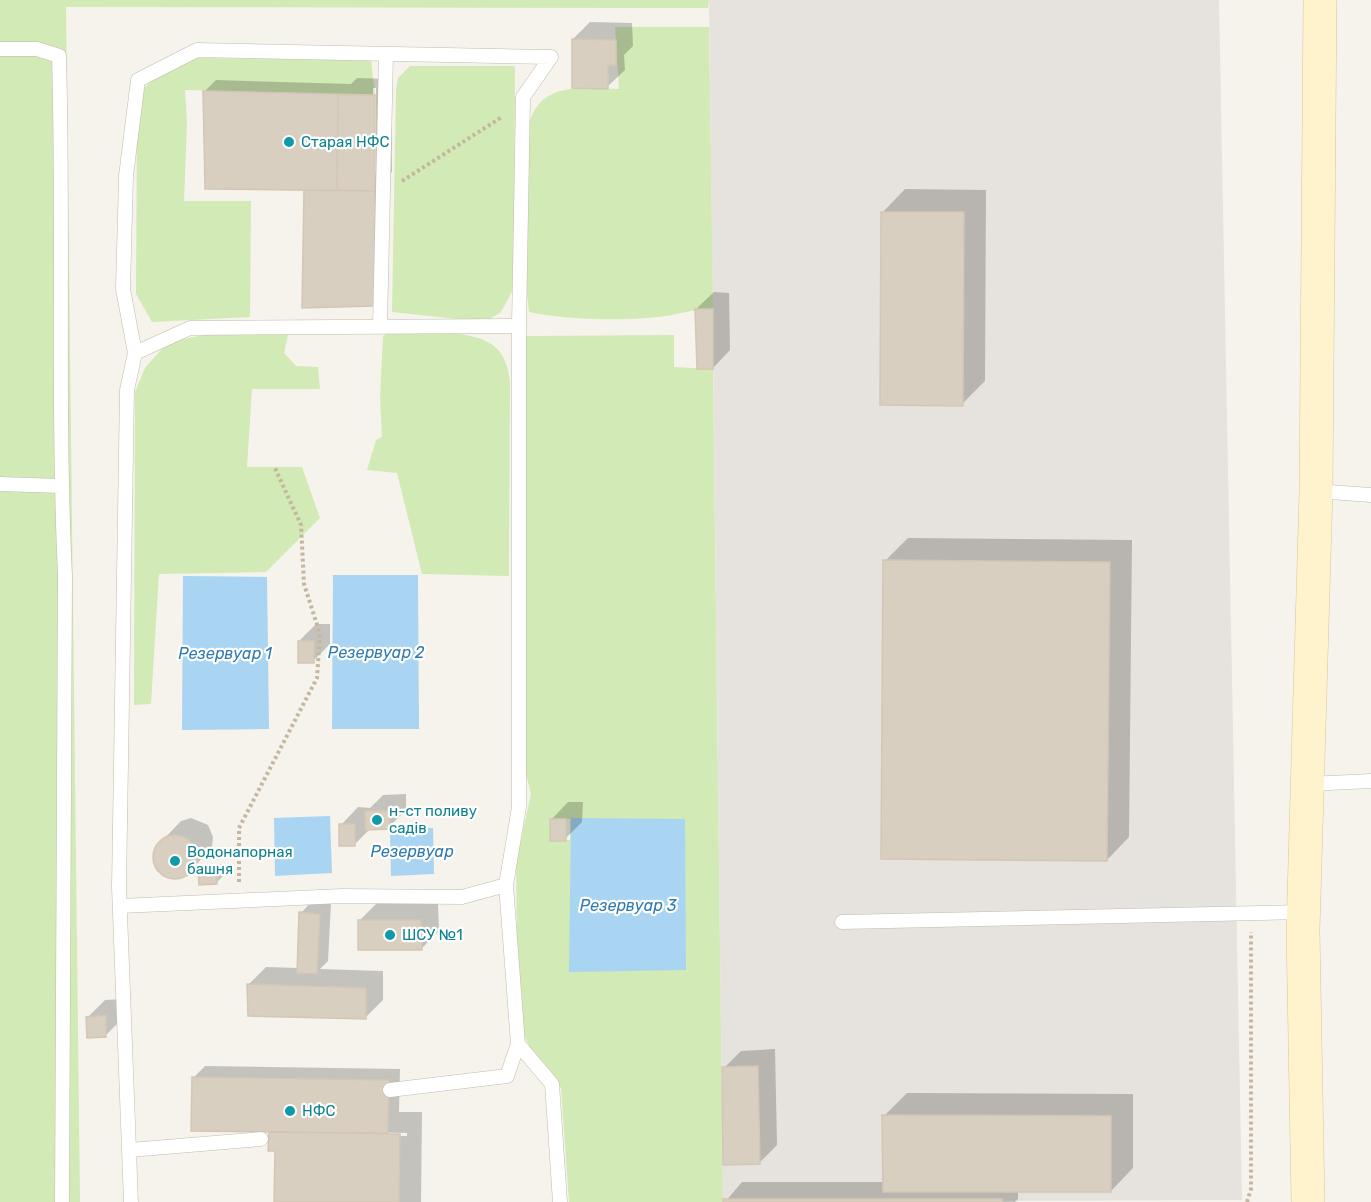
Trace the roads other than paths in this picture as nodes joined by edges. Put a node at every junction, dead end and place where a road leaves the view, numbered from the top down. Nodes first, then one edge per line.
1 (1320, 0) edge
2 (0, 49) edge
3 (386, 54) junction
4 (380, 327) junction
5 (519, 327) junction
6 (135, 353) junction
7 (0, 484) edge
8 (61, 486) junction
9 (1316, 491) junction
10 (1371, 495) edge
11 (1371, 781) edge
12 (1308, 784) junction
13 (506, 885) junction
14 (120, 906) junction
15 (1304, 912) junction
16 (842, 922) dead end
17 (518, 1044) junction
18 (390, 1090) dead end
19 (261, 1139) dead end
20 (130, 1149) junction
21 (62, 1202) edge
22 (131, 1202) edge
23 (560, 1202) edge
24 (1308, 1202) edge

1 - 9 main road
2 - 8 lane
3 - 4 lane
3 - 5 lane
3 - 6 lane
4 - 5 lane
4 - 6 lane
5 - 13 lane
6 - 14 lane
7 - 8 lane
8 - 21 lane
9 - 10 lane
9 - 12 main road
11 - 12 lane
12 - 15 main road
13 - 14 lane
13 - 17 lane
14 - 20 lane
15 - 16 lane
15 - 24 main road
17 - 18 lane
17 - 23 lane
19 - 20 lane
20 - 22 lane

